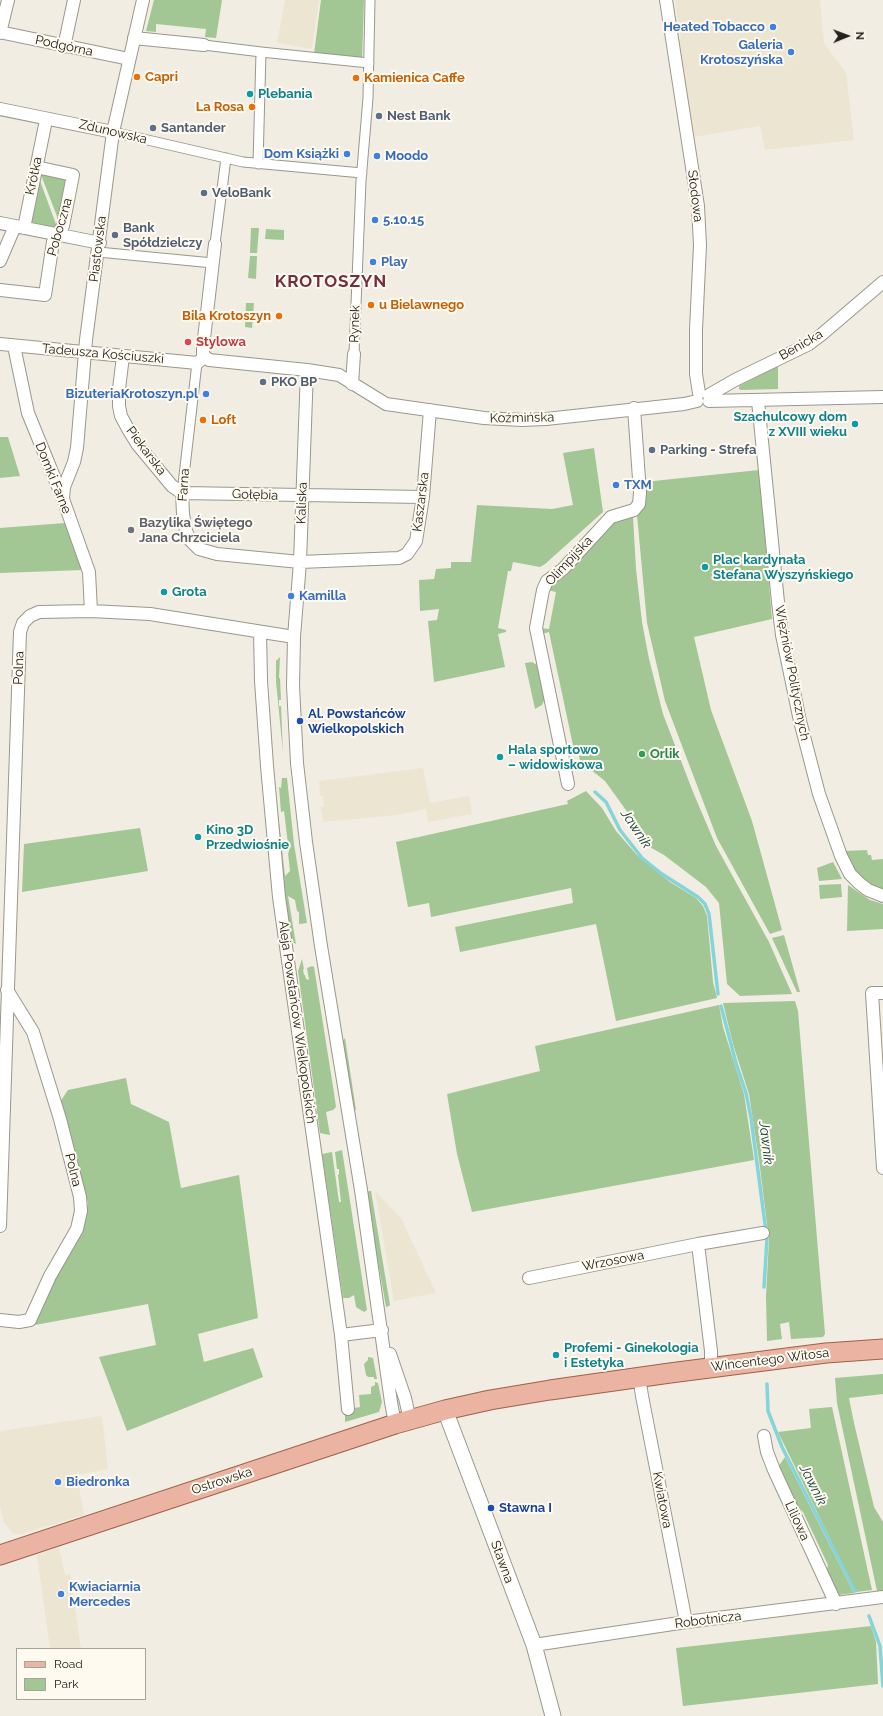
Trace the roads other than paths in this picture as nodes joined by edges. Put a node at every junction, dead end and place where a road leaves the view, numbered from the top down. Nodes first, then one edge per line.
1 (8, 0) edge
2 (74, 0) edge
3 (143, 0) edge
4 (370, 0) edge
5 (666, 0) edge
6 (0, 32) edge
7 (134, 38) junction
8 (204, 45) joint
9 (64, 47) junction
10 (261, 52) junction
11 (128, 60) junction
12 (369, 63) junction
13 (0, 109) edge
14 (46, 125) dead end
15 (113, 132) junction
16 (226, 158) junction
17 (258, 164) junction
18 (36, 167) junction
19 (362, 173) junction
20 (0, 223) edge
21 (19, 227) junction
22 (58, 235) junction
23 (215, 244) joint
24 (99, 247) junction
25 (0, 261) edge
26 (213, 263) junction
27 (883, 282) edge
28 (0, 290) edge
29 (0, 344) edge
30 (14, 346) junction
31 (86, 352) junction
32 (354, 354) joint
33 (123, 356) junction
34 (201, 360) junction
35 (308, 370) junction
36 (352, 384) junction
37 (704, 397) junction
38 (883, 397) edge
39 (758, 401) junction
40 (629, 409) junction
41 (430, 410) junction
42 (182, 493) junction
43 (302, 496) junction
44 (423, 497) junction
45 (63, 499) junction
46 (300, 562) junction
47 (91, 611) junction
48 (260, 632) junction
49 (294, 637) junction
50 (568, 784) dead end
51 (883, 896) edge
52 (7, 990) junction
53 (877, 993) edge
54 (880, 1066) edge
55 (883, 1168) edge
56 (0, 1226) edge
57 (763, 1234) dead end
58 (698, 1244) junction
59 (529, 1278) dead end
60 (0, 1320) edge
61 (382, 1330) junction
62 (342, 1335) junction
63 (883, 1349) edge
64 (711, 1367) junction
65 (639, 1377) junction
66 (348, 1410) dead end
67 (445, 1410) junction
68 (403, 1422) junction
69 (764, 1436) dead end
70 (0, 1555) edge
71 (883, 1597) edge
72 (836, 1604) junction
73 (686, 1622) junction
74 (534, 1645) junction
75 (553, 1716) edge

1 - 6 street
2 - 9 street
3 - 7 street, Piastowska
4 - 12 street, Rynek
5 - 37 street, Słodowa
6 - 9 street, Podgórna
7 - 8 street
7 - 11 street, Piastowska
8 - 10 street
9 - 11 street, Podgórna
10 - 12 street
10 - 17 street
11 - 15 street, Piastowska
12 - 19 street, Rynek
13 - 15 street, Zdunowska
14 - 18 street, Krótka
15 - 16 street, Zdunowska
15 - 24 street, Piastowska
16 - 17 street
16 - 23 street
17 - 19 street
18 - 21 street, Krótka
18 - 22 street, Poboczna
19 - 32 street, Rynek
20 - 21 street
21 - 22 street
21 - 25 street, Krótka
22 - 24 street
22 - 28 street, Poboczna
23 - 26 street
24 - 26 street
24 - 31 street, Piastowska
26 - 34 street
27 - 37 street, Benicka
29 - 30 street, Tadeusza Kościuszki
30 - 31 street, Tadeusza Kościuszki
30 - 45 street, Domki Farne
31 - 33 street, Tadeusza Kościuszki
31 - 45 street, Piastowska
32 - 36 street, Rynek
33 - 34 street, Tadeusza Kościuszki
33 - 42 street, Piekarska
34 - 35 street
34 - 42 street, Farna
35 - 36 street
35 - 43 street, Kaliska
36 - 41 street, Koźmińska
37 - 39 street, Koźmińska
37 - 40 street, Koźmińska
38 - 39 street, Koźmińska
39 - 51 street, Więźniów Politycznych
40 - 41 street, Koźmińska
40 - 50 street, Olimpijska
41 - 44 street, Kaszarska
42 - 43 street, Gołębia
42 - 46 street, Farna
43 - 44 street, Gołębia
43 - 46 street, Kaliska
44 - 46 street, Kaszarska
45 - 47 street, Domki Farne
46 - 49 street, Kaliska
47 - 48 street, Polna
47 - 52 street, Polna
48 - 49 street, Polna
48 - 62 street, Aleja Powstańców Wielkopolskich
49 - 61 street
52 - 56 street, Polna
52 - 60 street, Polna
53 - 54 street
54 - 55 street
57 - 58 street, Wrzosowa
58 - 59 street, Wrzosowa
58 - 64 street
61 - 62 street
61 - 68 street
62 - 66 street, Aleja Powstańców Wielkopolskich
63 - 64 main road, Wincentego Witosa
64 - 65 main road, Wincentego Witosa
65 - 67 main road, Wincentego Witosa
65 - 73 street, Kwiatowa
67 - 68 main road, Ostrowska
67 - 74 street, Stawna
68 - 70 main road, Ostrowska
69 - 72 street, Liliowa
71 - 72 street, Robotnicza
72 - 73 street, Robotnicza
73 - 74 street, Robotnicza
74 - 75 street, Stawna

